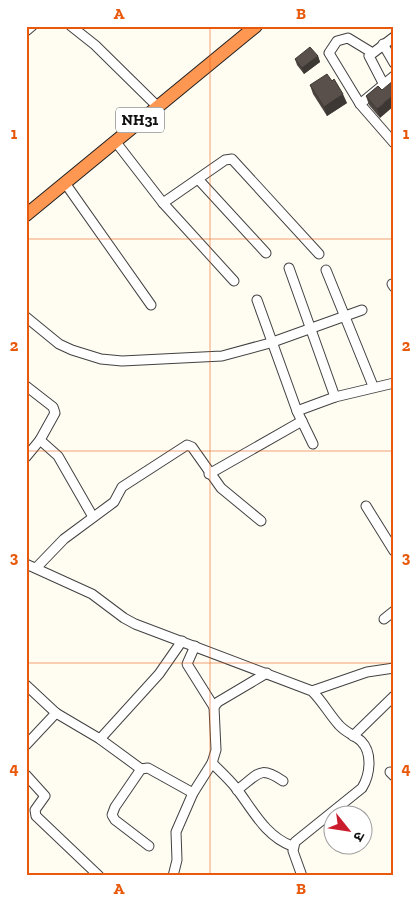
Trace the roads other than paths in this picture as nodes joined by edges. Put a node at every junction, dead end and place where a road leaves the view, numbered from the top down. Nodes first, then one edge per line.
1 (32, 26) edge
2 (72, 26) edge
3 (256, 26) edge
4 (26, 31) edge
5 (394, 37) edge
6 (384, 44) junction
7 (371, 52) junction
8 (394, 64) edge
9 (394, 76) edge
10 (383, 83) junction
11 (360, 104) junction
12 (157, 106) junction
13 (115, 141) junction
14 (394, 143) edge
15 (198, 179) junction
16 (66, 183) junction
17 (163, 203) junction
18 (26, 215) edge
19 (266, 253) dead end
20 (320, 254) dead end
21 (289, 268) dead end
22 (326, 270) dead end
23 (234, 281) dead end
24 (257, 300) dead end
25 (151, 305) dead end
26 (362, 310) dead end
27 (346, 316) junction
28 (26, 317) edge
29 (310, 329) junction
30 (274, 342) junction
31 (394, 383) edge
32 (26, 386) edge
33 (373, 386) junction
34 (335, 397) junction
35 (297, 411) junction
36 (302, 420) junction
37 (40, 440) junction
38 (313, 444) dead end
39 (26, 457) edge
40 (209, 474) junction
41 (366, 506) dead end
42 (93, 517) junction
43 (261, 521) dead end
44 (394, 551) edge
45 (26, 564) edge
46 (36, 568) junction
47 (394, 611) edge
48 (384, 619) dead end
49 (182, 641) junction
50 (195, 646) junction
51 (394, 668) edge
52 (267, 673) junction
53 (26, 685) edge
54 (312, 692) junction
55 (394, 696) edge
56 (214, 707) junction
57 (56, 712) junction
58 (354, 736) junction
59 (100, 739) junction
60 (26, 745) edge
61 (212, 762) junction
62 (141, 770) junction
63 (26, 775) edge
64 (283, 781) dead end
65 (237, 790) junction
66 (192, 793) junction
67 (149, 846) dead end
68 (292, 846) junction
69 (99, 876) edge
70 (173, 876) edge
71 (302, 876) edge

1 - 4 street
2 - 12 street
3 - 12 highway, NH31
5 - 6 street
6 - 7 street
6 - 8 street
7 - 10 street
7 - 11 street
9 - 10 street
10 - 11 street
11 - 14 street
12 - 13 highway, NH31
13 - 16 highway, NH31
13 - 17 street
15 - 17 street
15 - 19 street
15 - 20 street
16 - 18 highway, NH31
16 - 25 street
17 - 23 street
21 - 29 street
22 - 27 street
24 - 30 street
26 - 27 street
27 - 29 street
27 - 33 street
28 - 30 street
29 - 30 street
29 - 34 street
30 - 35 street
31 - 33 street
32 - 37 street
33 - 34 street
34 - 35 street
35 - 36 street
36 - 38 street
36 - 40 street
37 - 39 street
37 - 42 street
40 - 42 street
40 - 43 street
41 - 44 street
42 - 46 street
45 - 46 street
46 - 49 street
47 - 48 street
49 - 50 street
49 - 59 street
50 - 52 street
50 - 56 street
51 - 54 street
52 - 54 street
52 - 56 street
53 - 57 street
54 - 58 street
55 - 58 street
56 - 61 street
57 - 59 street
57 - 60 street
58 - 68 street
59 - 62 street
61 - 65 street
61 - 66 street
62 - 66 street
62 - 67 street
63 - 69 street
64 - 65 street
65 - 68 street
66 - 70 street
68 - 71 street

